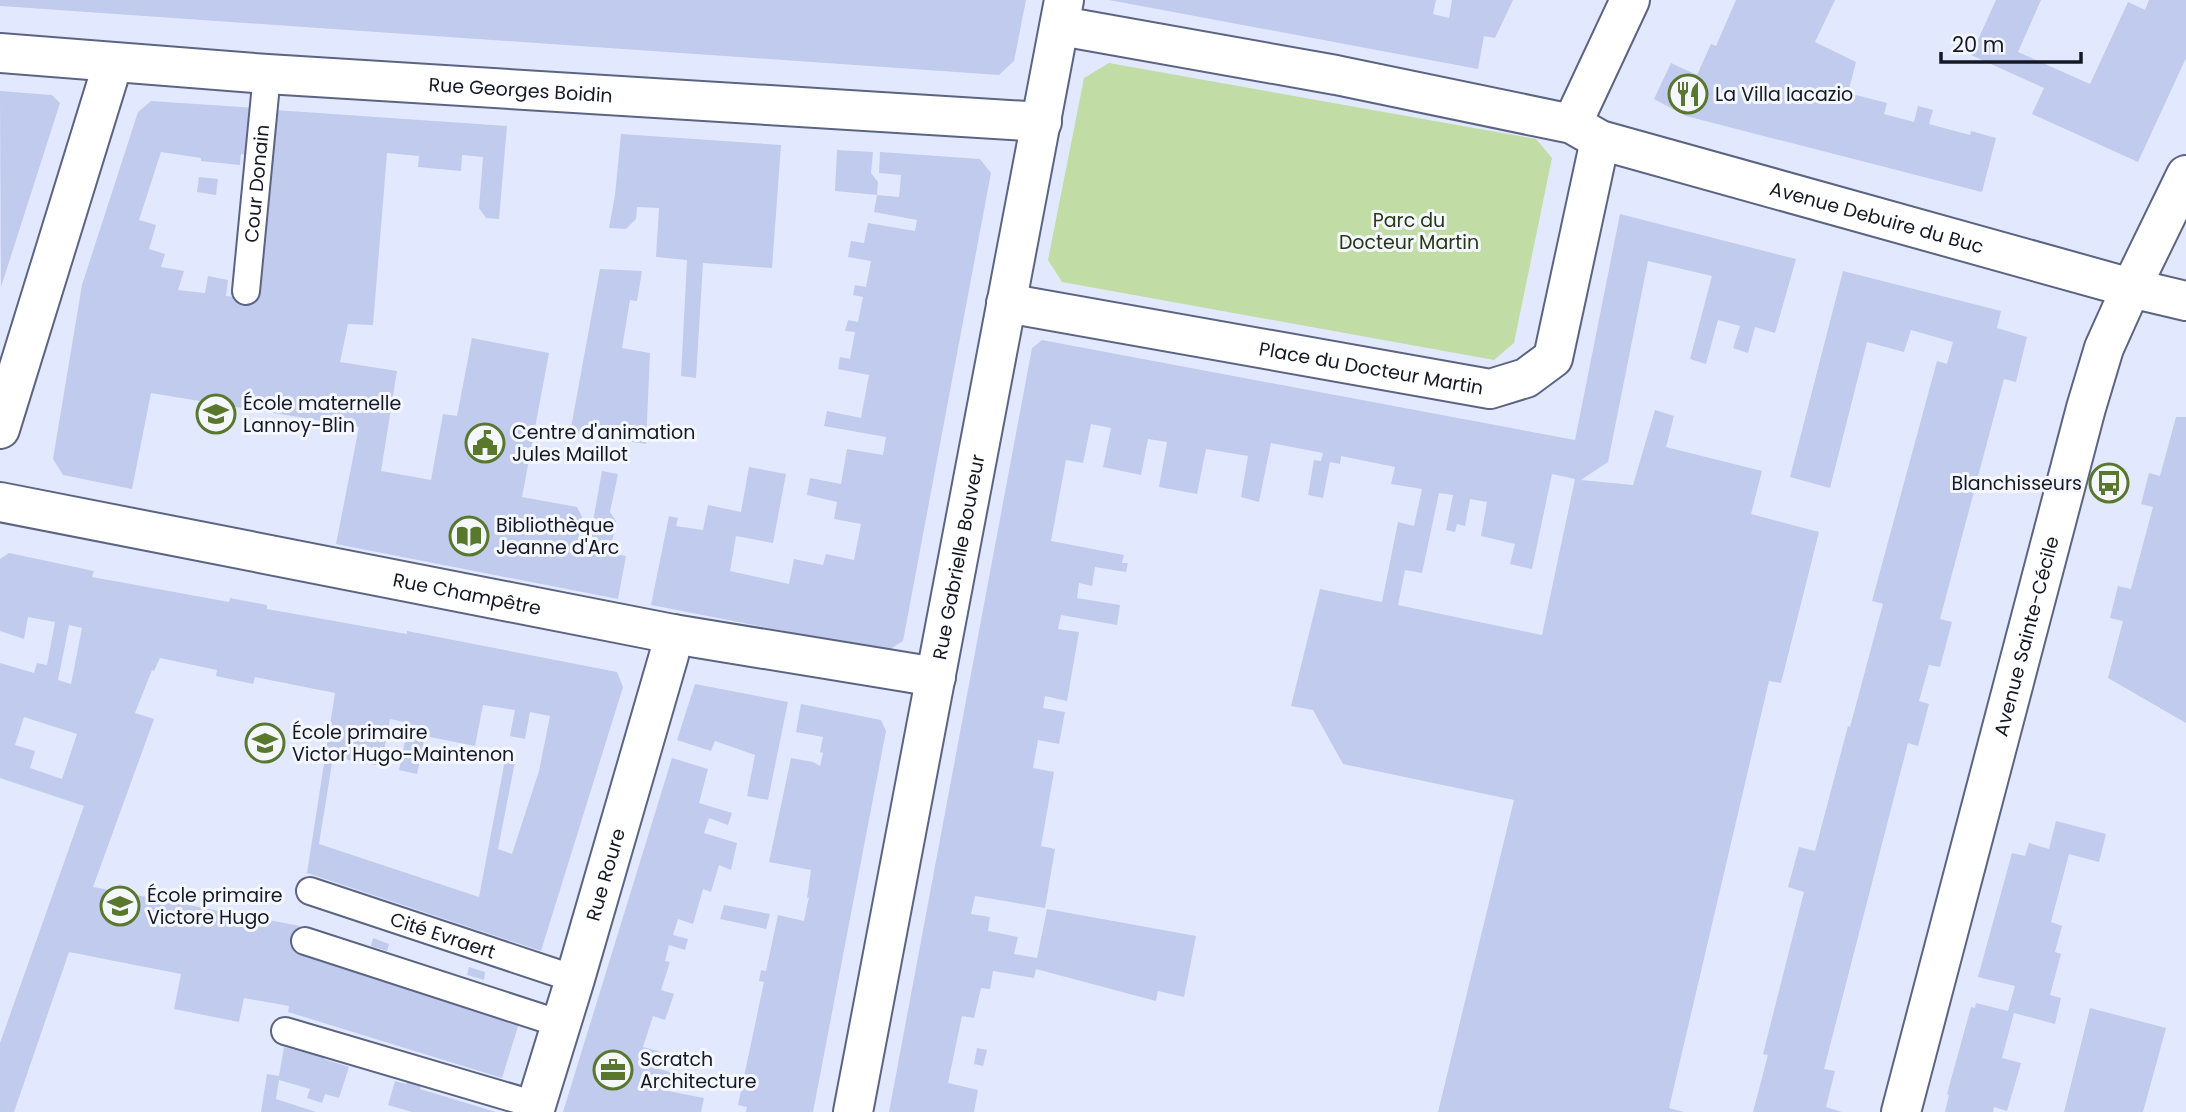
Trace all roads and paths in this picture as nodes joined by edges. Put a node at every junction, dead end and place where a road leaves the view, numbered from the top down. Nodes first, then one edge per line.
1 (1630, 0) edge
2 (1063, 13) edge
3 (0, 53) edge
4 (113, 63) junction
5 (267, 74) junction
6 (1042, 122) junction
7 (1586, 132) junction
8 (2186, 174) edge
9 (2131, 288) junction
10 (246, 291) dead end
11 (2186, 301) edge
12 (1006, 303) junction
13 (1, 424) edge
14 (0, 502) edge
15 (673, 634) junction
16 (936, 677) junction
17 (310, 891) dead end
18 (305, 941) dead end
19 (575, 979) junction
20 (561, 1024) junction
21 (285, 1031) dead end
22 (535, 1108) edge
23 (853, 1112) edge
24 (1901, 1112) edge

1 - 7 street, Place du Docteur Martin
2 - 6 street, Rue Gabrielle Bouveur
2 - 7 street
3 - 4 street, Rue Georges Boidin
4 - 5 street, Rue Georges Boidin
4 - 13 street
5 - 6 street, Rue Georges Boidin
5 - 10 lane, Cour Donain
6 - 12 street, Rue Gabrielle Bouveur
7 - 9 street, Avenue Debuire du Buc
7 - 12 street, Place du Docteur Martin
8 - 9 street, Avenue Sainte-Cécile
9 - 11 street, Avenue Debuire du Buc
9 - 24 street, Avenue Sainte-Cécile
12 - 16 street, Rue Gabrielle Bouveur
14 - 15 street, Rue Champêtre
15 - 16 street, Rue Champêtre
15 - 19 street, Rue Roure
16 - 23 street, Rue Gabrielle Bouveur
17 - 19 lane, Cité Evraert
18 - 20 lane
19 - 20 street, Rue Roure
20 - 22 street, Rue Roure
21 - 22 lane

